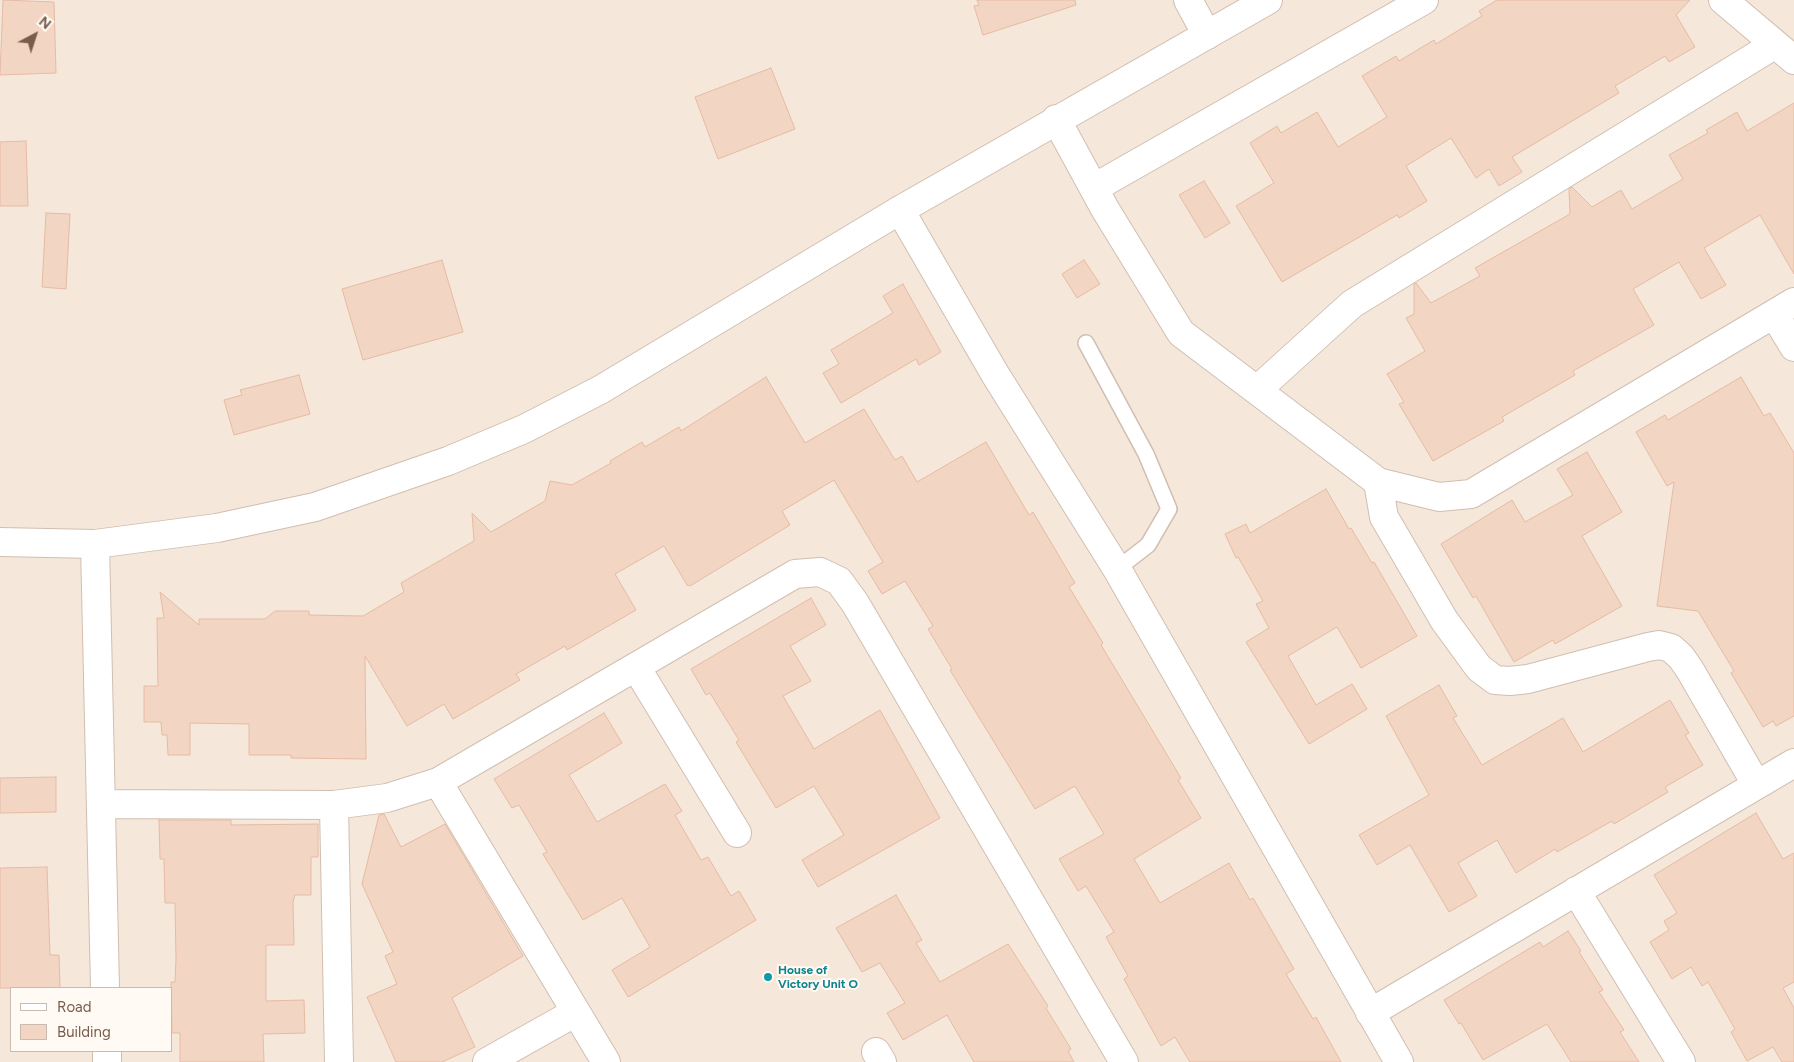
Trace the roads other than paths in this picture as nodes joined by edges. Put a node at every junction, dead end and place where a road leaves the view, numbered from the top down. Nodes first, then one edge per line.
1 (1188, 0) edge
2 (1268, 0) edge
3 (1424, 0) edge
4 (1723, 0) edge
5 (1207, 35) junction
6 (1784, 52) edge
7 (1056, 120) junction
8 (1094, 188) junction
9 (900, 210) junction
10 (1784, 308) edge
11 (1086, 343) dead end
12 (1794, 348) edge
13 (1256, 390) junction
14 (1378, 482) junction
15 (0, 542) edge
16 (96, 544) junction
17 (1117, 569) junction
18 (636, 667) junction
19 (1793, 767) edge
20 (438, 782) junction
21 (1756, 784) junction
22 (101, 804) junction
23 (334, 805) junction
24 (737, 833) dead end
25 (1576, 892) junction
26 (105, 987) edge
27 (576, 1012) junction
28 (1370, 1013) junction
29 (339, 1062) edge
30 (487, 1062) edge
31 (606, 1062) edge
32 (1124, 1062) edge
33 (1399, 1062) edge
34 (1680, 1062) edge

1 - 5 street
2 - 5 street
3 - 8 street
4 - 6 street
5 - 7 street
6 - 13 street
7 - 8 street
7 - 9 street
8 - 13 street
9 - 16 street
9 - 17 street
10 - 12 street
10 - 14 street
11 - 17 lane
13 - 14 street
14 - 21 street
15 - 16 street
16 - 22 street
17 - 28 street
18 - 20 street
18 - 24 street
18 - 32 street
19 - 21 street
20 - 23 street
20 - 27 street
21 - 25 street
22 - 23 street
22 - 26 street
23 - 29 street
25 - 28 street
25 - 34 street
27 - 30 street
27 - 31 street
28 - 33 street

